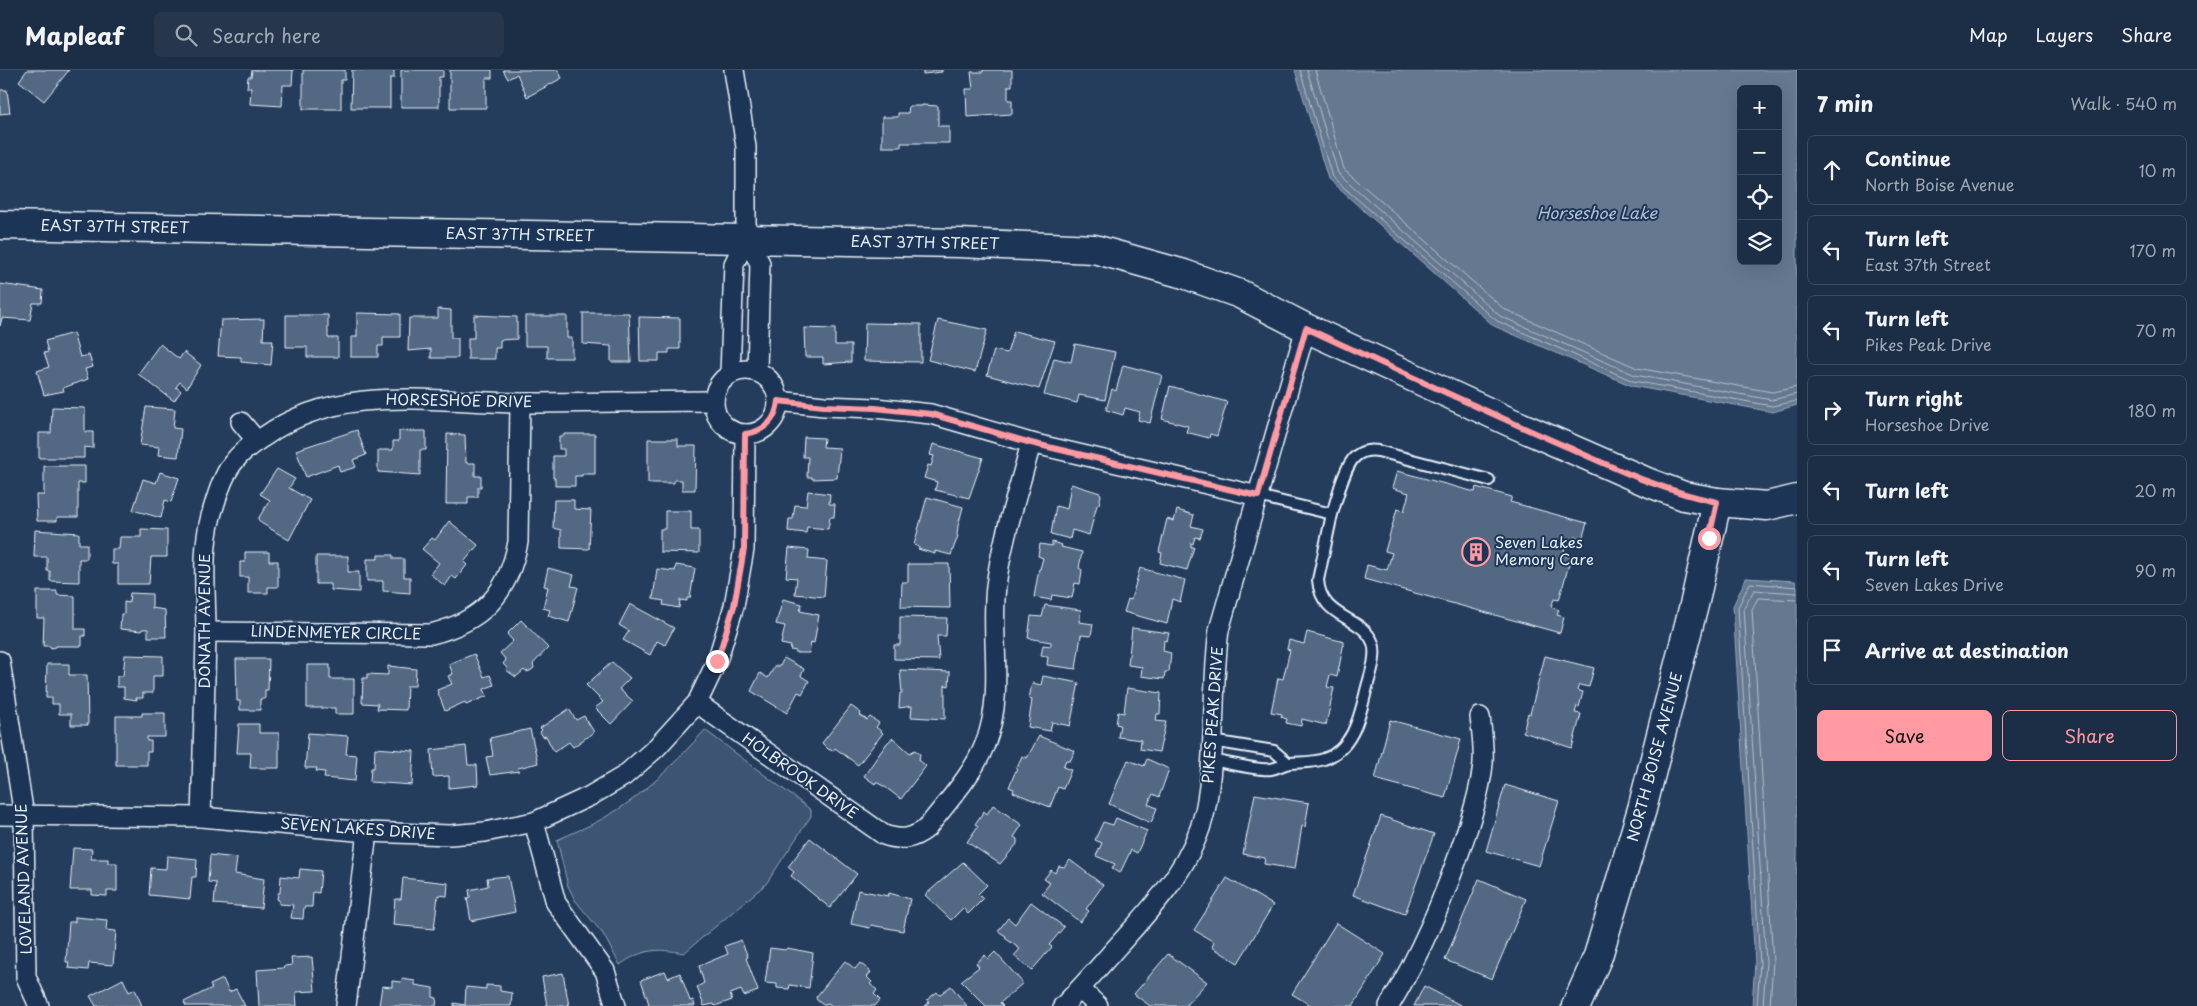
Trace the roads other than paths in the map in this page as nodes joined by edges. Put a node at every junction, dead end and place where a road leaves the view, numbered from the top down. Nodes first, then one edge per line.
1 (734, 70) edge
2 (0, 225) edge
3 (746, 239) junction
4 (1306, 328) junction
5 (756, 371) junction
6 (730, 374) junction
7 (714, 401) junction
8 (778, 401) junction
9 (520, 403) junction
10 (241, 422) dead end
11 (745, 434) junction
12 (258, 440) junction
13 (1031, 443) junction
14 (1489, 480) dead end
15 (1258, 496) junction
16 (1797, 499) edge
17 (1717, 502) junction
18 (1332, 514) junction
19 (206, 632) junction
20 (0, 662) edge
21 (697, 703) junction
22 (1480, 717) dead end
23 (1212, 741) junction
24 (1211, 760) junction
25 (1288, 763) junction
26 (0, 815) edge
27 (24, 816) junction
28 (201, 817) junction
29 (534, 822) junction
30 (367, 832) junction
31 (1080, 989) junction
32 (39, 1006) edge
33 (346, 1006) edge
34 (616, 1006) edge
35 (1063, 1006) edge
36 (1098, 1006) edge
37 (1390, 1006) edge
38 (1576, 1006) edge

1 - 3 street
2 - 3 main road, EAST 37TH STREET
3 - 4 main road, EAST 37TH STREET
3 - 5 street
3 - 6 street
4 - 15 street, PIKES PEAK DRIVE
4 - 17 main road, EAST 37TH STREET
5 - 6 street
5 - 8 street
6 - 7 street
7 - 9 street, HORSESHOE DRIVE
7 - 11 street
8 - 11 street
8 - 13 street
9 - 12 street, HORSESHOE DRIVE
9 - 19 street, LINDENMEYER CIRCLE
10 - 12 street
11 - 21 street, SEVEN LAKES DRIVE
12 - 19 street, DONATH AVENUE
13 - 15 street
13 - 21 street, HOLBROOK DRIVE
14 - 18 lane
15 - 18 lane
15 - 23 street, PIKES PEAK DRIVE
16 - 17 main road, EAST 37TH STREET
17 - 38 main road, NORTH BOISE AVENUE
18 - 25 lane
19 - 28 street, DONATH AVENUE
20 - 27 street, LOVELAND AVENUE
21 - 29 street, SEVEN LAKES DRIVE
22 - 37 street
23 - 24 street, PIKES PEAK DRIVE
23 - 25 lane
24 - 25 lane
24 - 31 street, PIKES PEAK DRIVE
26 - 27 street, SEVEN LAKES DRIVE
27 - 28 street, SEVEN LAKES DRIVE
27 - 32 street, LOVELAND AVENUE
28 - 30 street, SEVEN LAKES DRIVE
29 - 30 street, SEVEN LAKES DRIVE
29 - 34 street
30 - 33 street
31 - 35 street, PIKES PEAK DRIVE
31 - 36 street

